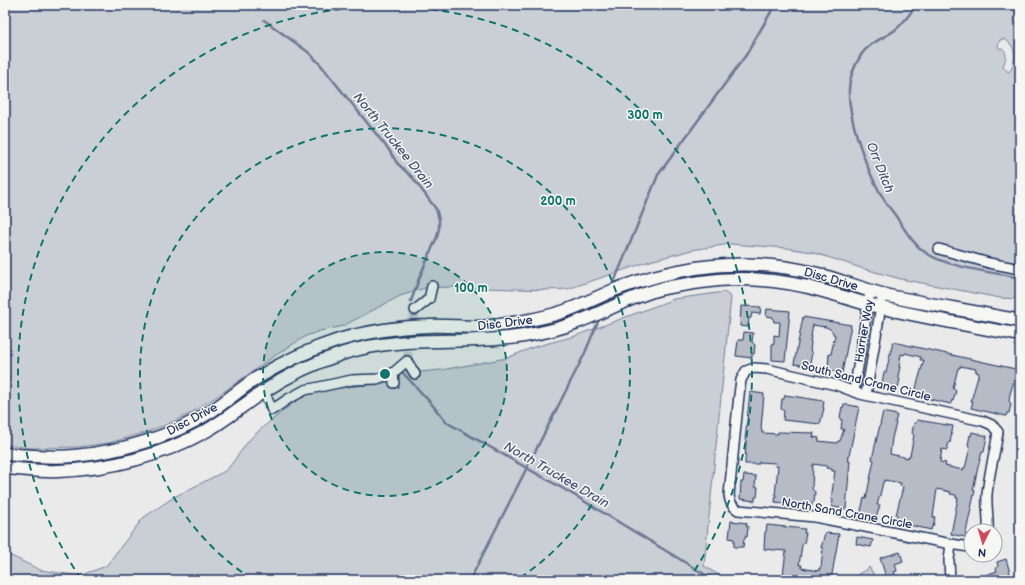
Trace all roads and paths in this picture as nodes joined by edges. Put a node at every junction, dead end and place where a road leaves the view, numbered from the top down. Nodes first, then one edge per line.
1 (940, 249) dead end
2 (1020, 269) edge
3 (432, 286) dead end
4 (871, 291) junction
5 (883, 294) junction
6 (868, 305) junction
7 (881, 308) junction
8 (415, 310) tunnel mouth
9 (1020, 321) edge
10 (1020, 335) edge
11 (860, 357) junction
12 (872, 360) junction
13 (394, 373) junction
14 (415, 374) dead end
15 (394, 383) dead end
16 (264, 391) junction
17 (854, 392) junction
18 (866, 395) junction
19 (734, 447) joint
20 (5, 454) edge
21 (5, 468) edge
22 (989, 523) edge
23 (951, 544) junction
24 (963, 546) edge
25 (950, 580) edge

1 - 2 street
3 - 8 street
4 - 5 main road, Disc Drive
4 - 6 street, Harrier Way
4 - 20 main road, Disc Drive
5 - 7 street, Harrier Way
5 - 9 main road, Disc Drive
6 - 7 main road, Disc Drive
6 - 11 street, Harrier Way
6 - 16 main road, Disc Drive
7 - 10 main road, Disc Drive
7 - 12 street, Harrier Way
11 - 12 street
11 - 17 street, Harrier Way
12 - 18 street, Harrier Way
13 - 14 street
13 - 15 street
13 - 16 street
16 - 21 main road, Disc Drive
17 - 18 street, South Sand Crane Circle
17 - 19 street, South Sand Crane Circle
18 - 22 street, South Sand Crane Circle
19 - 23 street, North Sand Crane Circle
23 - 24 street, North Sand Crane Circle
23 - 25 street

